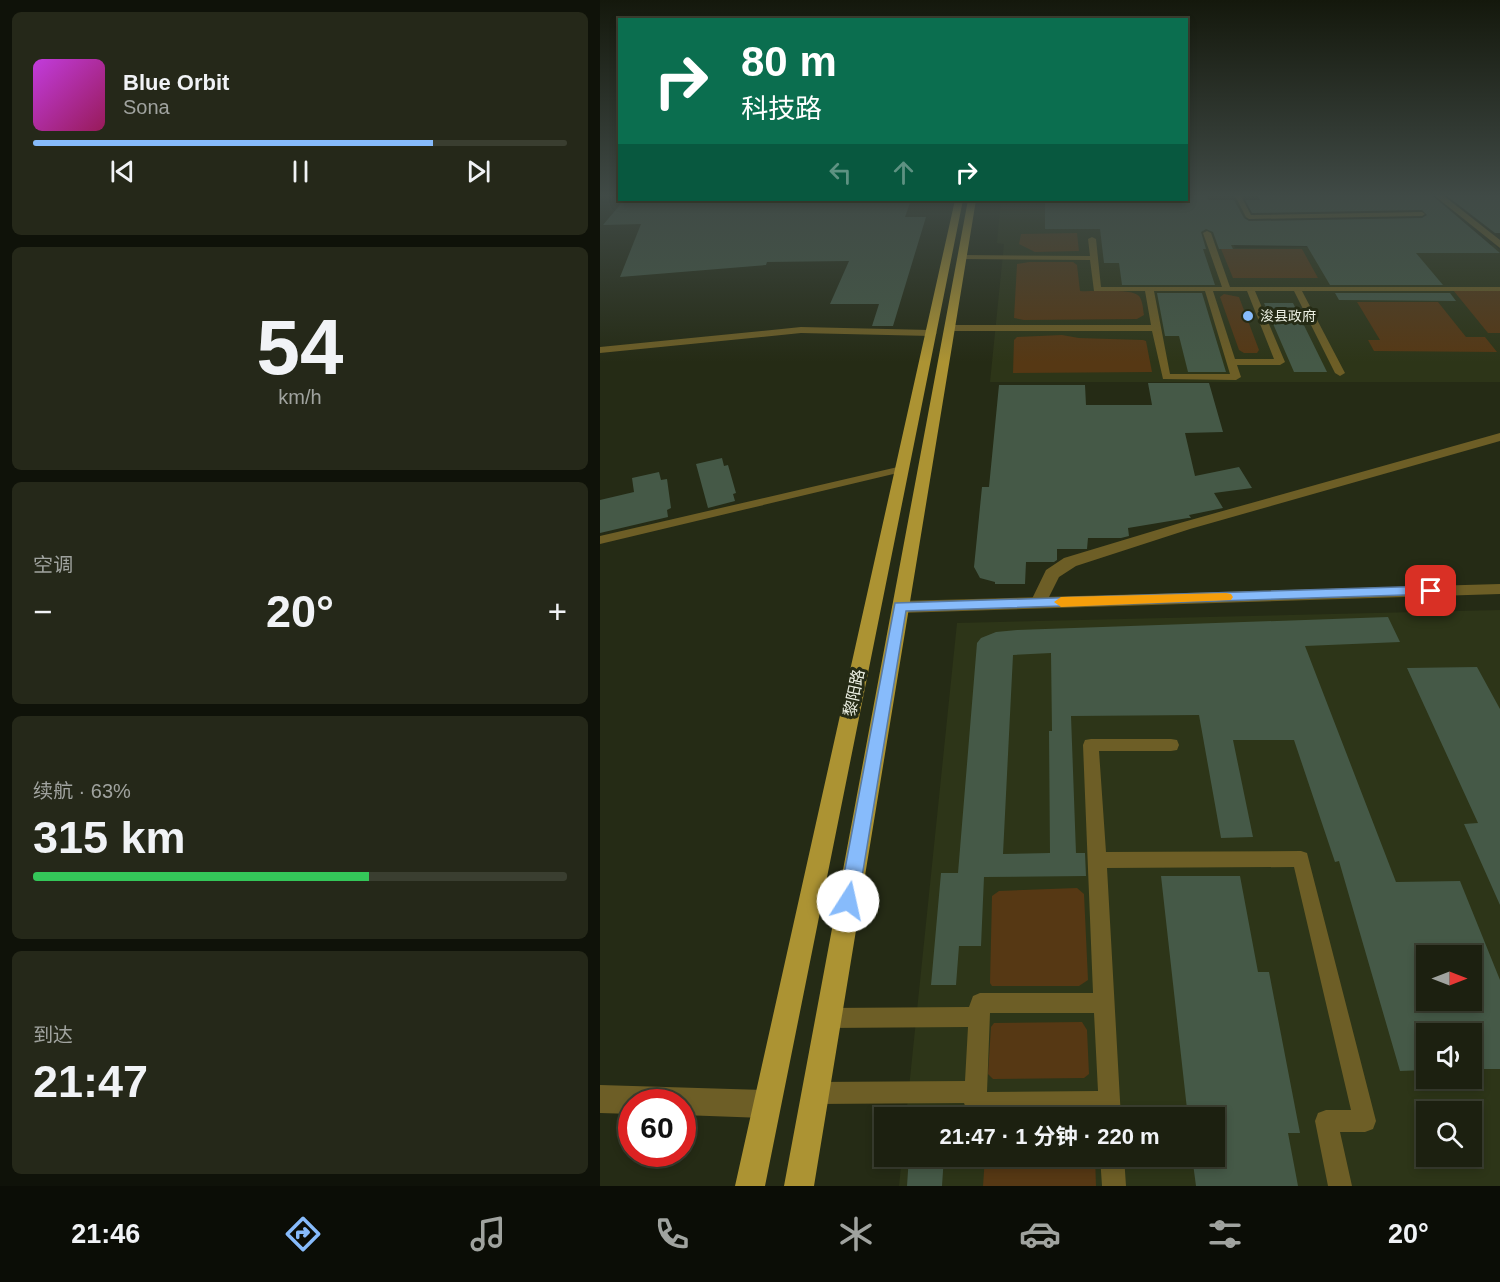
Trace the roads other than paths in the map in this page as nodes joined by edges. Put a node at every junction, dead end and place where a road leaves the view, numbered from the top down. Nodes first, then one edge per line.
1 (948, 251) edge
2 (963, 251) edge
3 (1093, 251) edge
4 (1214, 251) edge
5 (962, 258) junction
6 (1094, 258) junction
7 (1149, 289) junction
8 (1208, 289) junction
9 (1227, 289) junction
10 (1250, 289) junction
11 (1500, 289) edge
12 (1297, 290) junction
13 (950, 328) junction
14 (1156, 328) junction
15 (931, 333) junction
16 (600, 350) edge
17 (1231, 362) junction
18 (1340, 373) dead end
19 (1500, 437) edge
20 (902, 469) junction
21 (600, 540) edge
22 (1500, 589) edge
23 (1038, 603) junction
24 (900, 607) junction
25 (1171, 745) dead end
26 (1097, 860) junction
27 (1104, 1003) junction
28 (979, 1017) junction
29 (827, 1018) junction
30 (975, 1092) junction
31 (815, 1093) junction
32 (600, 1099) edge
33 (767, 1104) junction
34 (1052, 1107) edge
35 (1110, 1107) edge
36 (1113, 1167) edge
37 (750, 1186) edge
38 (799, 1186) edge
39 (1114, 1186) edge
40 (1340, 1186) edge

1 - 15 main road, 黎阳路
2 - 5 main road, 黎阳路
3 - 6 lane
4 - 9 lane
5 - 6 lane
5 - 13 main road, 黎阳路
6 - 7 lane
7 - 8 lane
7 - 14 lane
8 - 9 lane
8 - 17 lane
9 - 10 lane
10 - 12 lane
10 - 17 lane
11 - 12 lane
12 - 18 lane
13 - 14 lane
13 - 24 main road, 黎阳路
14 - 17 lane
15 - 16 street
15 - 20 main road, 黎阳路
19 - 23 street
20 - 21 lane
20 - 33 main road, 黎阳路
22 - 23 street
23 - 24 street
24 - 29 main road, 黎阳路
25 - 26 lane
26 - 27 lane
26 - 40 lane
27 - 28 lane
27 - 35 lane
28 - 29 lane
28 - 30 lane
29 - 31 main road, 黎阳路
30 - 31 lane
30 - 34 lane
31 - 38 main road, 黎阳路
32 - 33 street
33 - 37 main road, 黎阳路
36 - 39 lane

